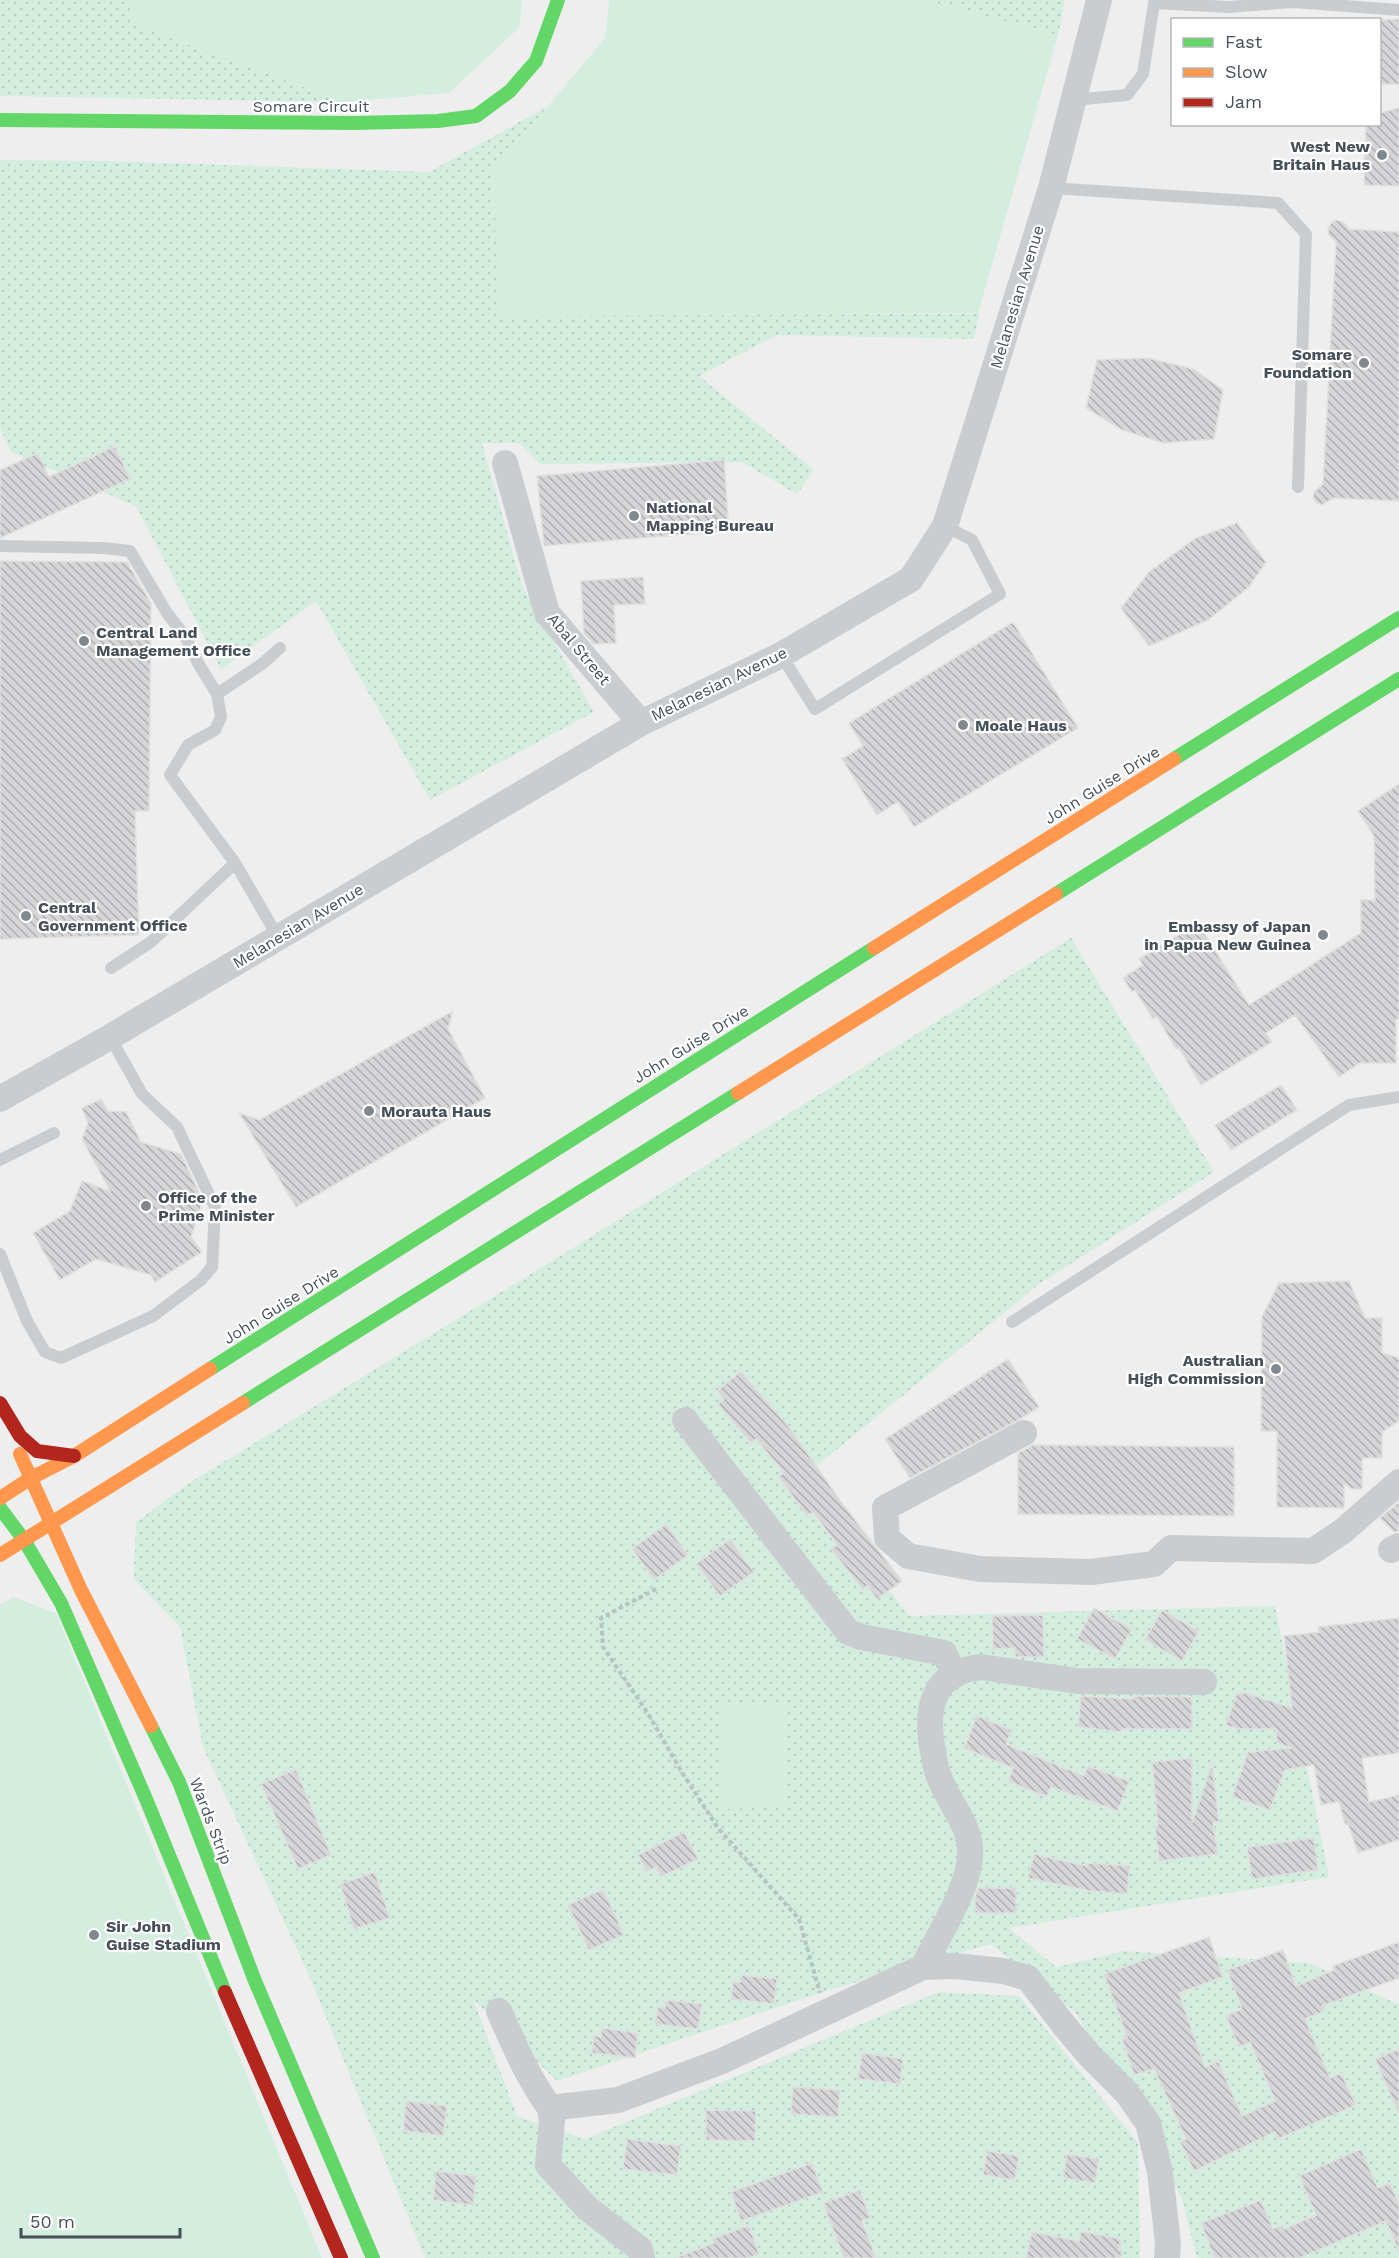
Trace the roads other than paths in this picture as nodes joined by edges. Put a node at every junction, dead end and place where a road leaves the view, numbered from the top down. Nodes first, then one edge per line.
1 (558, 0) edge
2 (1099, 0) edge
3 (1399, 10) edge
4 (1073, 100) junction
5 (0, 120) edge
6 (1051, 188) junction
7 (505, 463) dead end
8 (1298, 487) dead end
9 (945, 526) junction
10 (0, 546) edge
11 (1399, 618) edge
12 (280, 648) dead end
13 (781, 655) junction
14 (1399, 679) edge
15 (218, 694) junction
16 (641, 723) junction
17 (235, 863) junction
18 (278, 937) junction
19 (111, 968) dead end
20 (110, 1037) junction
21 (1399, 1097) edge
22 (0, 1099) edge
23 (54, 1133) dead end
24 (0, 1160) edge
25 (0, 1254) edge
26 (1012, 1322) dead end
27 (0, 1404) edge
28 (685, 1420) dead end
29 (1024, 1433) dead end
30 (74, 1456) junction
31 (31, 1478) junction
32 (1399, 1482) edge
33 (0, 1498) edge
34 (0, 1508) edge
35 (50, 1523) junction
36 (24, 1540) junction
37 (0, 1555) edge
38 (955, 1675) junction
39 (1204, 1682) dead end
40 (923, 1967) junction
41 (499, 2011) dead end
42 (550, 2108) junction
43 (341, 2258) edge
44 (372, 2258) edge
45 (642, 2258) edge
46 (1167, 2258) edge

1 - 5 main road, Somare Circuit
2 - 4 street, Melanesian Avenue
3 - 4 lane
4 - 6 street, Melanesian Avenue
6 - 8 lane
6 - 9 street, Melanesian Avenue
7 - 16 street, Abal Street
9 - 13 street, Melanesian Avenue
9 - 13 lane
10 - 15 lane
11 - 30 main road, John Guise Drive
12 - 15 lane
13 - 16 street, Melanesian Avenue
14 - 35 main road
15 - 17 lane
16 - 18 street, Melanesian Avenue
17 - 18 lane
17 - 19 lane
18 - 20 street, Melanesian Avenue
20 - 22 street, Melanesian Avenue
20 - 25 lane
21 - 26 lane
23 - 24 lane
27 - 30 main road
27 - 31 main road, Wards Strip
28 - 38 street
29 - 32 street
30 - 31 main road, John Guise Drive
31 - 33 main road, John Guise Drive
31 - 35 main road, Wards Strip
34 - 36 main road
35 - 36 main road
35 - 44 main road, Wards Strip
36 - 37 main road
36 - 43 main road
38 - 39 street
38 - 40 street
40 - 42 street
40 - 46 street
41 - 42 street
42 - 45 street

